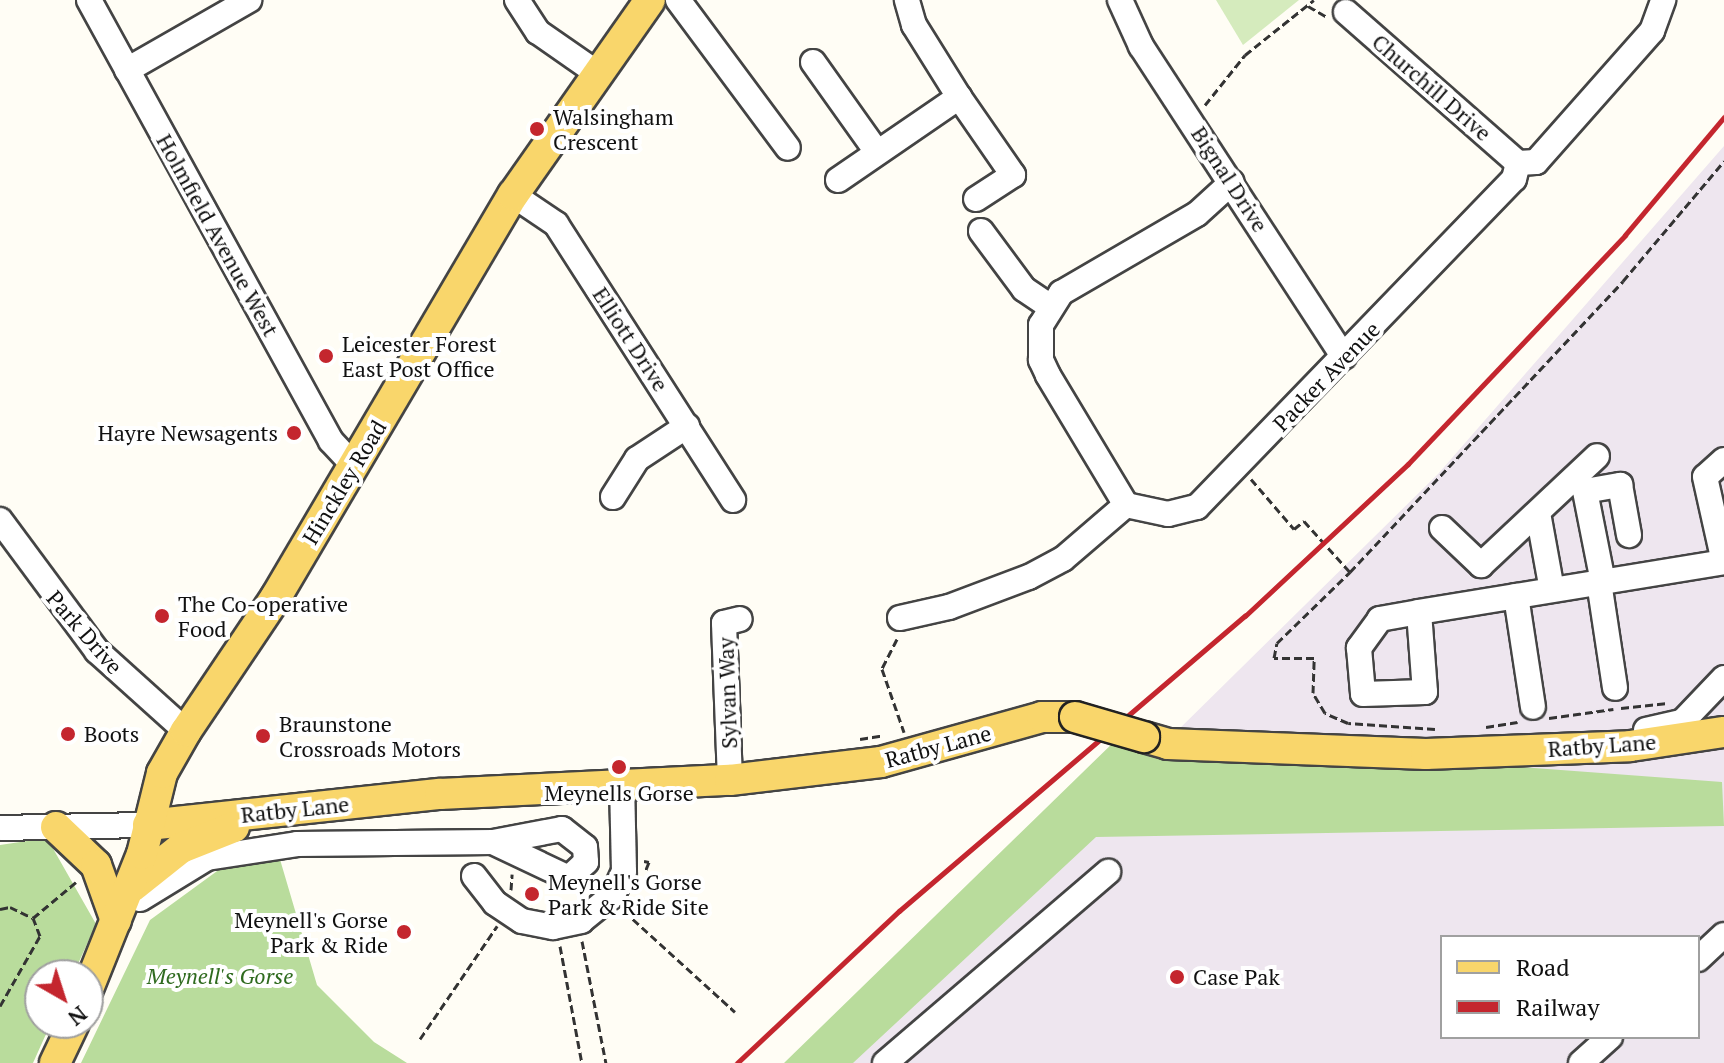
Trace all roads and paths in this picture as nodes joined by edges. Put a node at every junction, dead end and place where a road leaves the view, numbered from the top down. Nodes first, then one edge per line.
1 (89, 0) edge
2 (249, 0) edge
3 (517, 0) edge
4 (650, 0) edge
5 (678, 0) edge
6 (907, 0) edge
7 (1120, 0) edge
8 (1314, 0) edge
9 (1663, 0) edge
10 (1346, 12) dead end
11 (813, 62) dead end
12 (127, 70) junction
13 (597, 73) junction
14 (959, 97) junction
15 (1193, 121) junction
16 (788, 148) dead end
17 (877, 152) junction
18 (1518, 163) junction
19 (838, 180) dead end
20 (1232, 182) junction
21 (513, 195) junction
22 (976, 199) dead end
23 (981, 231) dead end
24 (1049, 306) junction
25 (1344, 357) junction
26 (687, 426) junction
27 (1597, 456) dead end
28 (1724, 460) edge
29 (354, 466) junction
30 (1240, 466) junction
31 (613, 497) dead end
32 (733, 500) dead end
33 (1126, 505) junction
34 (1538, 513) junction
35 (0, 520) edge
36 (1442, 528) dead end
37 (1629, 535) dead end
38 (1724, 562) edge
39 (1350, 572) dead end
40 (1601, 582) junction
41 (1552, 590) junction
42 (1516, 596) junction
43 (1419, 612) dead end
44 (900, 618) joint
45 (740, 619) dead end
46 (1724, 678) edge
47 (1615, 688) dead end
48 (1533, 707) dead end
49 (186, 731) junction
50 (1724, 732) edge
51 (846, 741) dead end
52 (1517, 750) junction
53 (730, 780) junction
54 (622, 785) junction
55 (287, 809) junction
56 (148, 825) junction
57 (56, 827) junction
58 (0, 828) edge
59 (493, 842) dead end
60 (96, 865) junction
61 (1108, 872) dead end
62 (512, 873) dead end
63 (474, 876) dead end
64 (513, 883) dead end
65 (0, 909) edge
66 (121, 909) junction
67 (624, 911) dead end
68 (507, 912) junction
69 (33, 918) junction
70 (1724, 935) edge
71 (581, 937) dead end
72 (559, 942) dead end
73 (1700, 957) edge
74 (100, 959) edge
75 (0, 1006) edge
76 (735, 1012) dead end
77 (66, 1039) edge
78 (420, 1039) dead end
79 (1608, 1039) edge
80 (55, 1063) edge
81 (582, 1063) edge
82 (606, 1063) edge
83 (885, 1063) edge
84 (1581, 1063) edge

1 - 12 street, Holmfield Avenue West
2 - 12 street
3 - 13 street
4 - 13 main road, Hinckley Road
5 - 16 street
6 - 14 street
7 - 15 street, Bignal Drive
8 - 15 path
9 - 18 street, Packer Avenue
10 - 18 street, Churchill Drive
11 - 17 street
12 - 29 street, Holmfield Avenue West
13 - 21 main road, Hinckley Road
14 - 17 street
14 - 22 street
15 - 20 street, Bignal Drive
17 - 19 street
18 - 25 street, Packer Avenue
20 - 24 street
20 - 25 street, Bignal Drive
21 - 26 street, Elliott Drive
21 - 29 main road, Hinckley Road
23 - 24 street
24 - 33 street
25 - 30 street, Packer Avenue
26 - 31 street
26 - 32 street, Elliott Drive
27 - 34 street
28 - 38 street
29 - 49 main road, Hinckley Road
30 - 33 street, Packer Avenue
30 - 39 path
33 - 44 street
34 - 36 street
34 - 41 street
35 - 49 street, Park Drive
37 - 40 street
38 - 40 street
40 - 41 street
40 - 47 street
41 - 42 street
42 - 43 street
42 - 48 street
44 - 51 path
45 - 53 street, Sylvan Way
46 - 52 street
49 - 56 main road, Hinckley Road
50 - 52 main road, Ratby Lane
52 - 53 main road, Ratby Lane, bridge
53 - 54 main road, Ratby Lane
54 - 55 main road, Ratby Lane
54 - 68 street
55 - 56 main road, Ratby Lane
55 - 66 main road
56 - 57 street
56 - 66 main road, Hinckley Road
57 - 58 street
57 - 60 main road
59 - 66 street
60 - 66 main road
60 - 69 path
61 - 83 street
62 - 64 path
63 - 68 street
65 - 69 path
66 - 74 main road, Hinckley Road
67 - 76 path
68 - 78 path
69 - 75 path
70 - 73 street
71 - 82 path
72 - 81 path
77 - 80 main road
79 - 84 street

